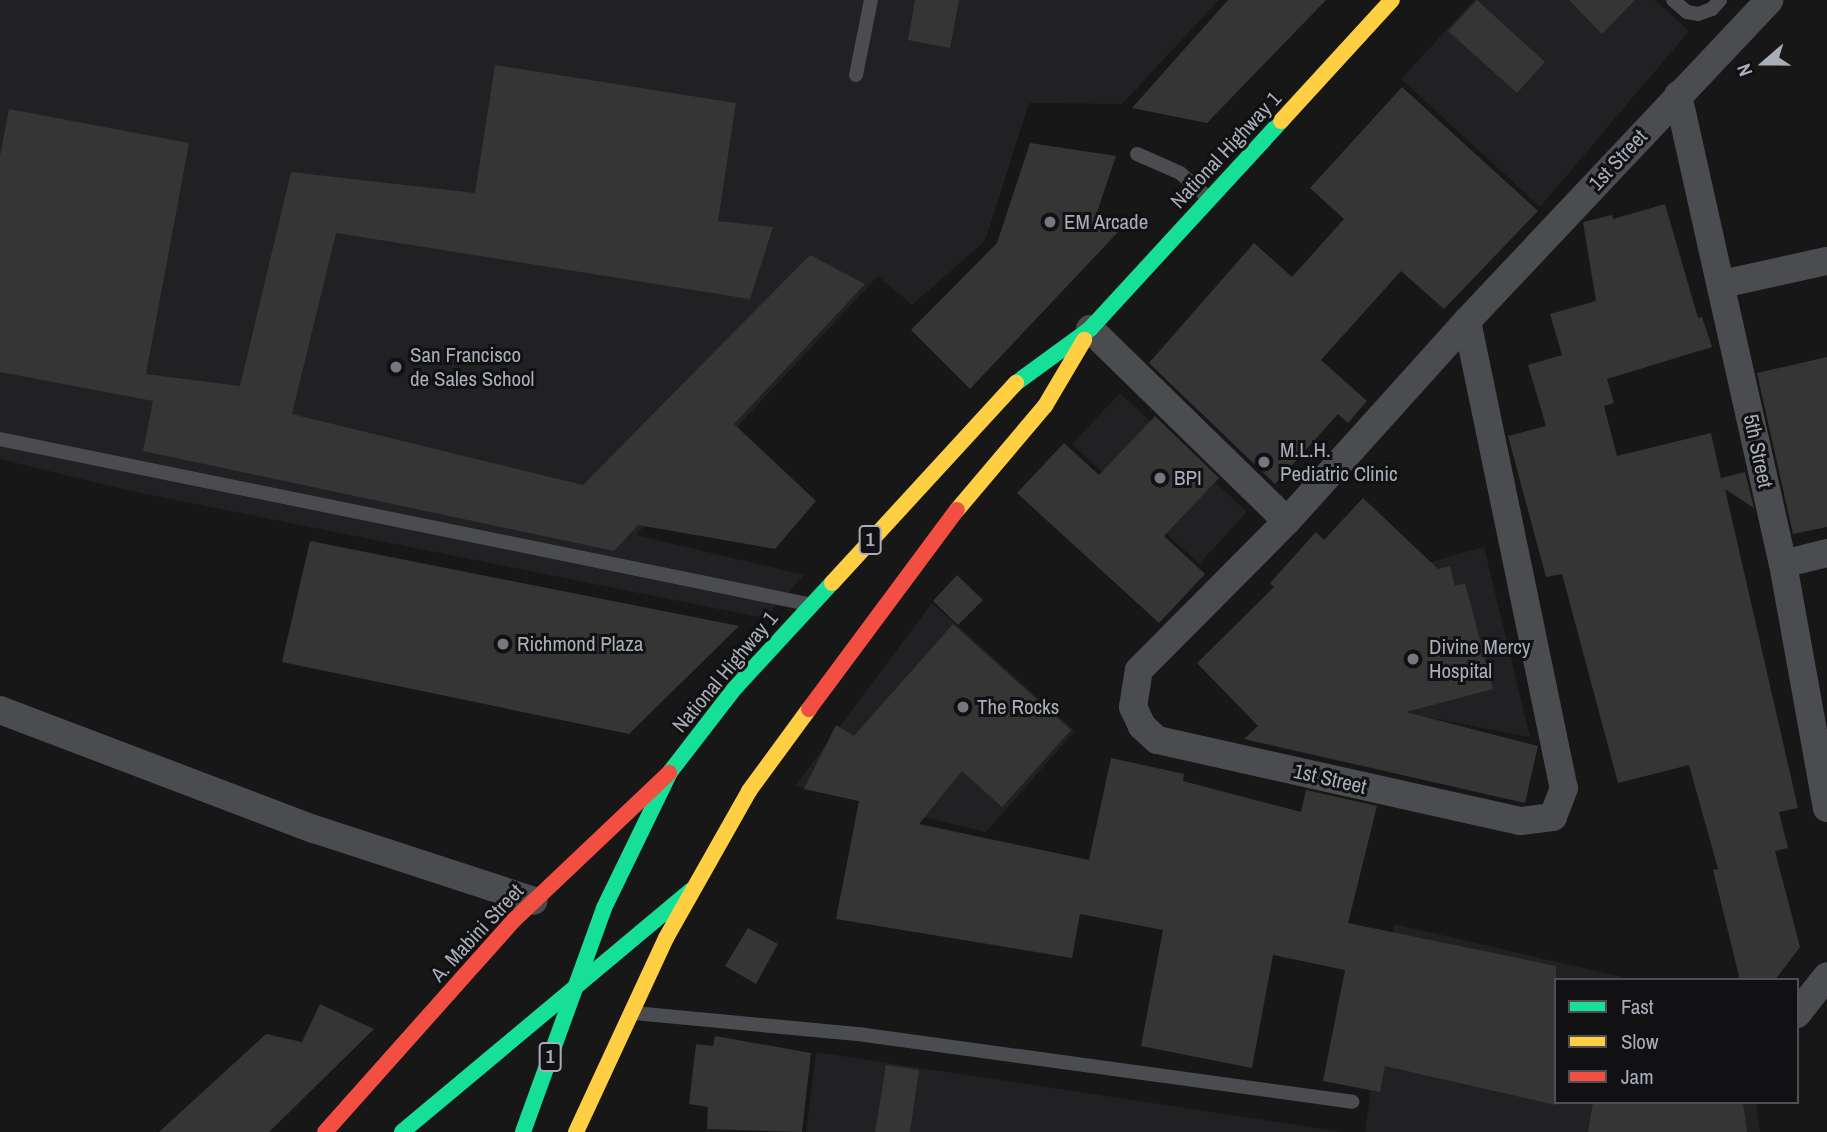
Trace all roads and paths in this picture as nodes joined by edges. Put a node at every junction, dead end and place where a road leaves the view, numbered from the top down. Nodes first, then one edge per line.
1 (871, 0) edge
2 (1392, 0) edge
3 (1673, 0) edge
4 (1720, 0) edge
5 (1769, 0) edge
6 (856, 75) dead end
7 (1678, 95) junction
8 (1136, 154) dead end
9 (1210, 199) junction
10 (1827, 261) edge
11 (1722, 284) junction
12 (1467, 321) junction
13 (1090, 329) junction
14 (0, 439) edge
15 (1287, 521) junction
16 (1827, 553) edge
17 (1783, 564) junction
18 (810, 604) junction
19 (0, 710) edge
20 (670, 772) junction
21 (1827, 808) edge
22 (691, 890) junction
23 (534, 901) junction
24 (1827, 976) edge
25 (577, 982) junction
26 (1799, 1011) edge
27 (629, 1013) junction
28 (1352, 1102) dead end
29 (325, 1132) edge
30 (402, 1132) edge
31 (523, 1132) edge
32 (576, 1132) edge

1 - 6 lane
2 - 9 main road, National Highway 1 / 1
3 - 4 lane
5 - 7 street, 1st Street
7 - 11 street, 5th Street
7 - 12 street, 1st Street
8 - 9 lane
9 - 13 main road, National Highway 1 / 1
10 - 11 street
11 - 17 street, 5th Street
12 - 15 street, 1st Street
12 - 15 street, 1st Street
13 - 15 street
13 - 18 main road, National Highway 1 / 1
13 - 22 main road, National Highway 1 / 1
14 - 18 lane
16 - 17 street
17 - 21 street, 5th Street
18 - 20 main road, National Highway 1 / 1
19 - 23 street
20 - 23 main road, A. Mabini Street
20 - 25 main road, National Highway 1 / 1
22 - 25 main road
22 - 27 main road, National Highway 1 / 1
23 - 29 main road, A. Mabini Street
24 - 26 street
25 - 30 main road
25 - 31 main road, National Highway 1 / 1
27 - 28 lane
27 - 32 main road, National Highway 1 / 1

